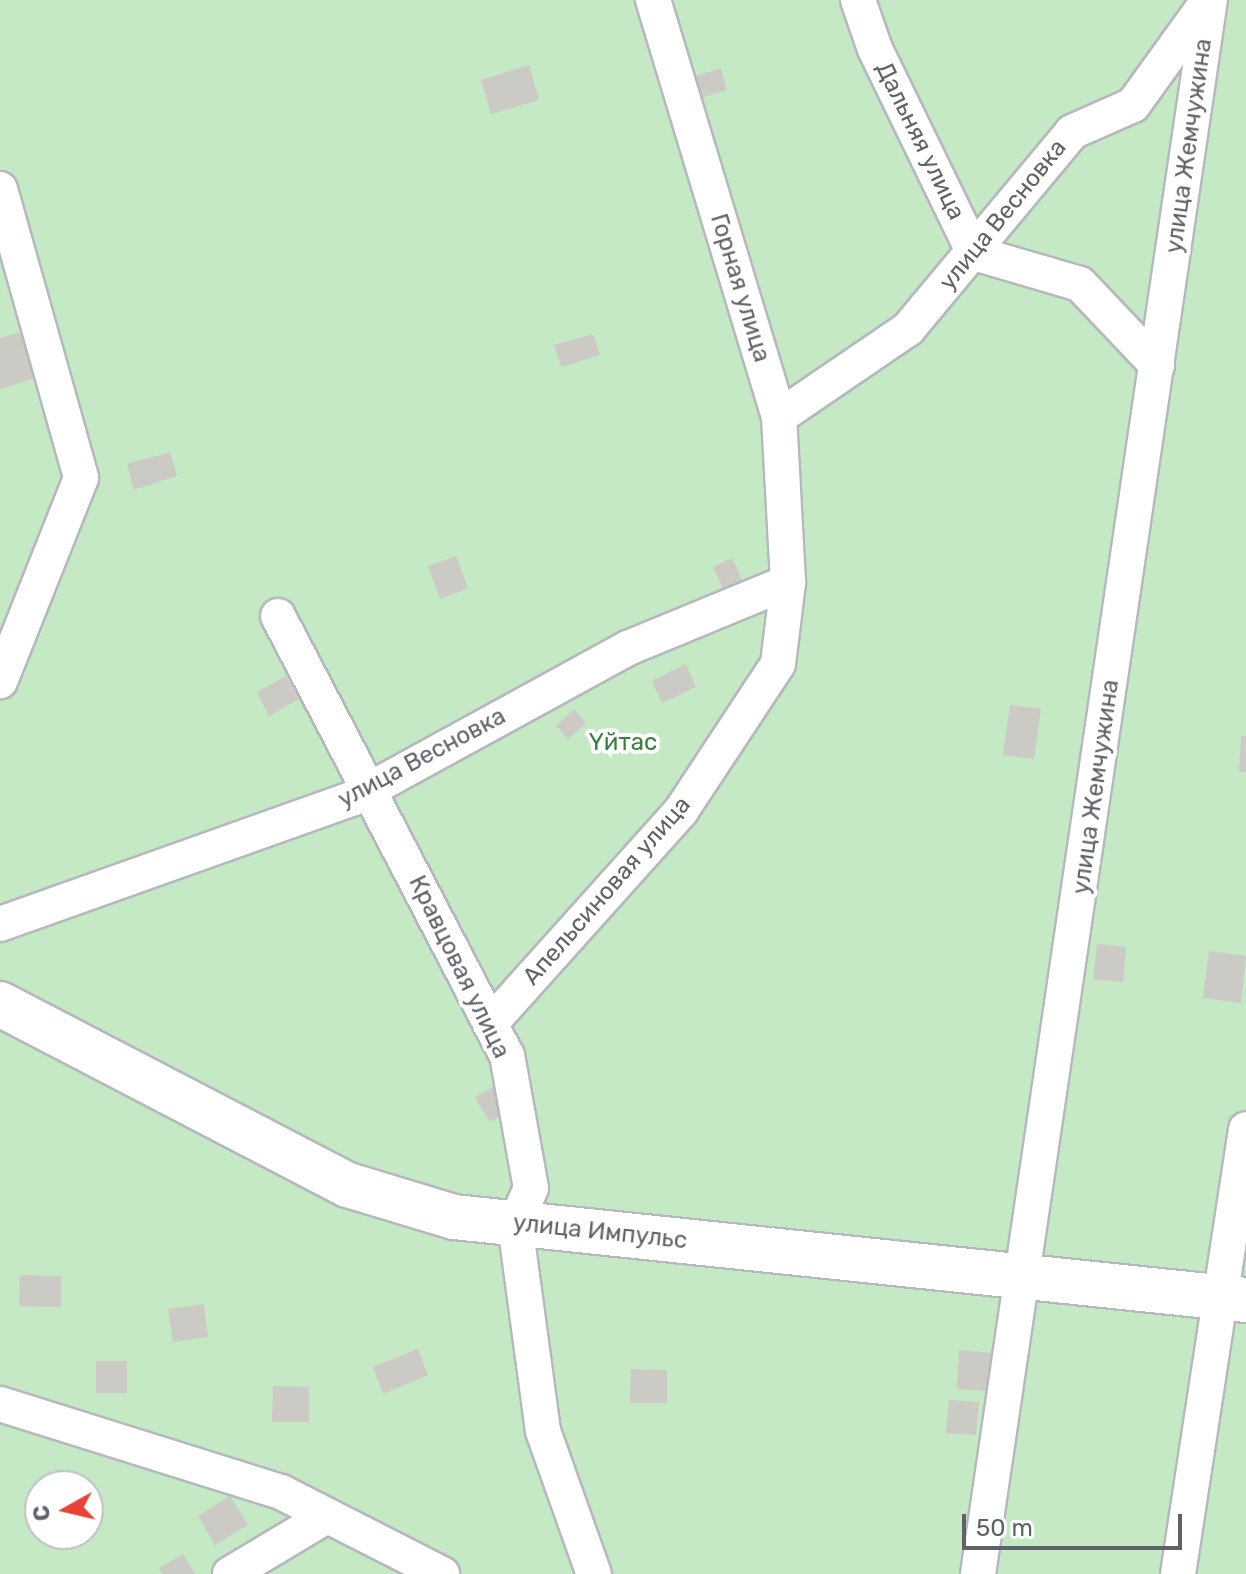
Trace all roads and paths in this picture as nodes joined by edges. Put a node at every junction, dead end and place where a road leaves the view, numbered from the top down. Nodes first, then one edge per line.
1 (653, 0) edge
2 (858, 0) edge
3 (1209, 0) edge
4 (0, 189) edge
5 (974, 253) junction
6 (1157, 365) junction
7 (779, 417) junction
8 (788, 582) junction
9 (278, 616) dead end
10 (0, 682) edge
11 (369, 789) junction
12 (0, 924) edge
13 (0, 1004) edge
14 (490, 1024) junction
15 (1246, 1129) edge
16 (515, 1224) junction
17 (1026, 1276) junction
18 (1234, 1299) edge
19 (0, 1404) edge
20 (327, 1516) junction
21 (230, 1574) edge
22 (442, 1574) edge
23 (594, 1574) edge
24 (978, 1574) edge
25 (1178, 1574) edge

1 - 7 street, Горная улица
2 - 5 street, Дальняя улица
3 - 5 street, улица Весновка
3 - 6 street, улица Жемчужина
4 - 10 street
5 - 6 street
5 - 7 street, улица Весновка
6 - 17 street, улица Жемчужина
7 - 8 street, Горная улица
8 - 11 street, улица Весновка
8 - 14 street, Апельсиновая улица
9 - 11 street, Кравцовая улица
11 - 12 street, улица Весновка
11 - 14 street, Кравцовая улица
13 - 16 street, улица Импульс
14 - 16 street, Кравцовая улица
15 - 18 street
16 - 17 street, улица Импульс
16 - 23 street
17 - 18 street, улица Импульс
17 - 24 street, улица Жемчужина
18 - 25 street
19 - 20 street
20 - 21 street
20 - 22 street

